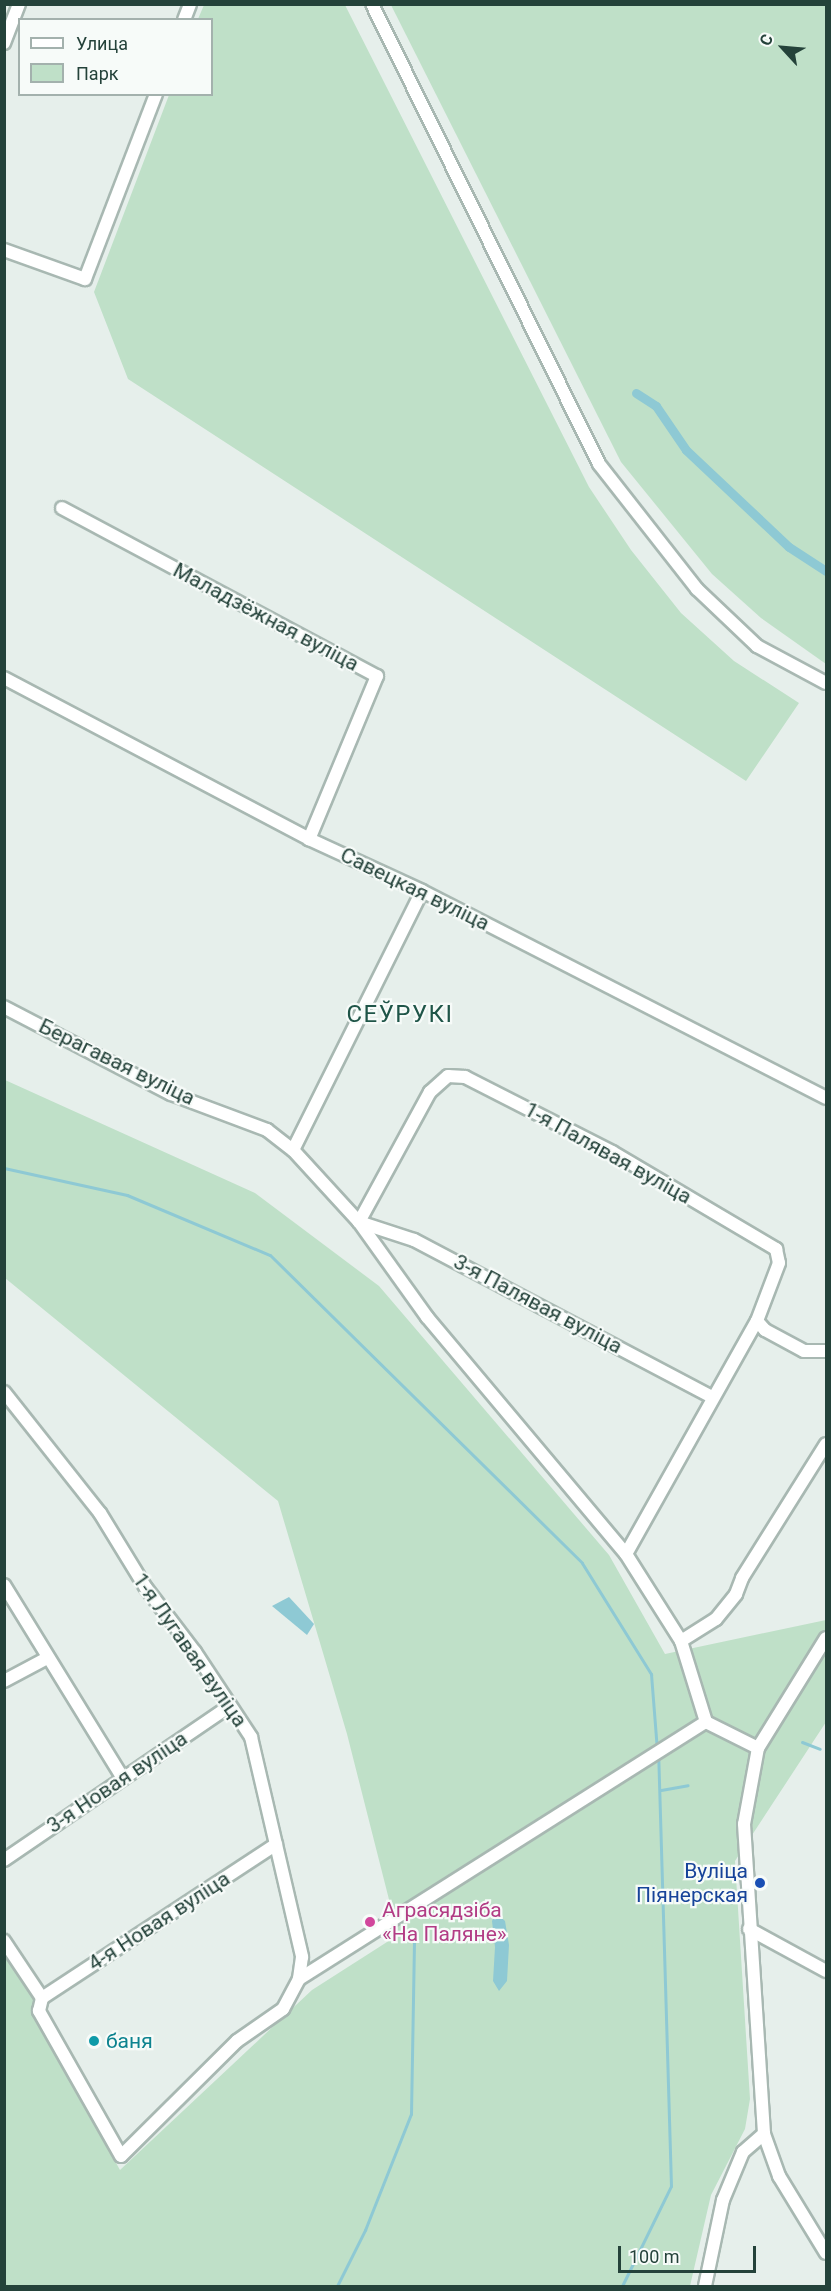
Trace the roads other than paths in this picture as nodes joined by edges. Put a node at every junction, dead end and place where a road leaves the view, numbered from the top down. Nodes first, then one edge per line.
1 (19, 4) edge
2 (372, 4) edge
3 (4, 43) edge
4 (155, 96) edge
5 (4, 250) edge
6 (62, 508) dead end
7 (4, 678) edge
8 (826, 683) edge
9 (309, 839) junction
10 (422, 891) junction
11 (4, 1007) edge
12 (826, 1098) edge
13 (293, 1150) junction
14 (359, 1222) junction
15 (757, 1321) junction
16 (826, 1351) edge
17 (4, 1392) edge
18 (712, 1397) junction
19 (826, 1444) edge
20 (626, 1554) junction
21 (4, 1586) edge
22 (826, 1638) edge
23 (681, 1641) junction
24 (47, 1658) junction
25 (4, 1681) edge
26 (230, 1706) junction
27 (706, 1722) junction
28 (758, 1748) junction
29 (122, 1777) junction
30 (276, 1844) junction
31 (4, 1860) edge
32 (749, 1929) junction
33 (4, 1941) edge
34 (826, 1971) edge
35 (299, 1979) junction
36 (42, 1998) junction
37 (764, 2134) junction
38 (826, 2253) edge
39 (705, 2286) edge

1 - 3 street
2 - 8 street
4 - 5 street
6 - 9 street, Маладзёжная вуліца
7 - 9 street, Савецкая вуліца
9 - 10 street, Савецкая вуліца
10 - 12 street, Савецкая вуліца
10 - 13 street
11 - 13 street, Берагавая вуліца
13 - 14 street, Берагавая вуліца
14 - 15 street, 1-я Палявая вуліца
14 - 18 street, 3-я Палявая вуліца
14 - 20 street, Берагавая вуліца
15 - 16 street
15 - 18 street, 1-я Палявая вуліца
17 - 26 street, 1-я Лугавая вуліца
18 - 20 street, 1-я Палявая вуліца
19 - 23 street
20 - 23 street, Берагавая вуліца
21 - 24 street
22 - 28 street
23 - 27 street, Берагавая вуліца
24 - 25 street
24 - 29 street
26 - 29 street, 3-я Новая вуліца
26 - 30 street, 1-я Лугавая вуліца
27 - 28 street
27 - 35 street
28 - 32 street
29 - 31 street, 3-я Новая вуліца
30 - 35 street, 1-я Лугавая вуліца
30 - 36 street, 4-я Новая вуліца
32 - 34 street
32 - 37 street
33 - 36 street
35 - 36 street
37 - 38 street
37 - 39 street

